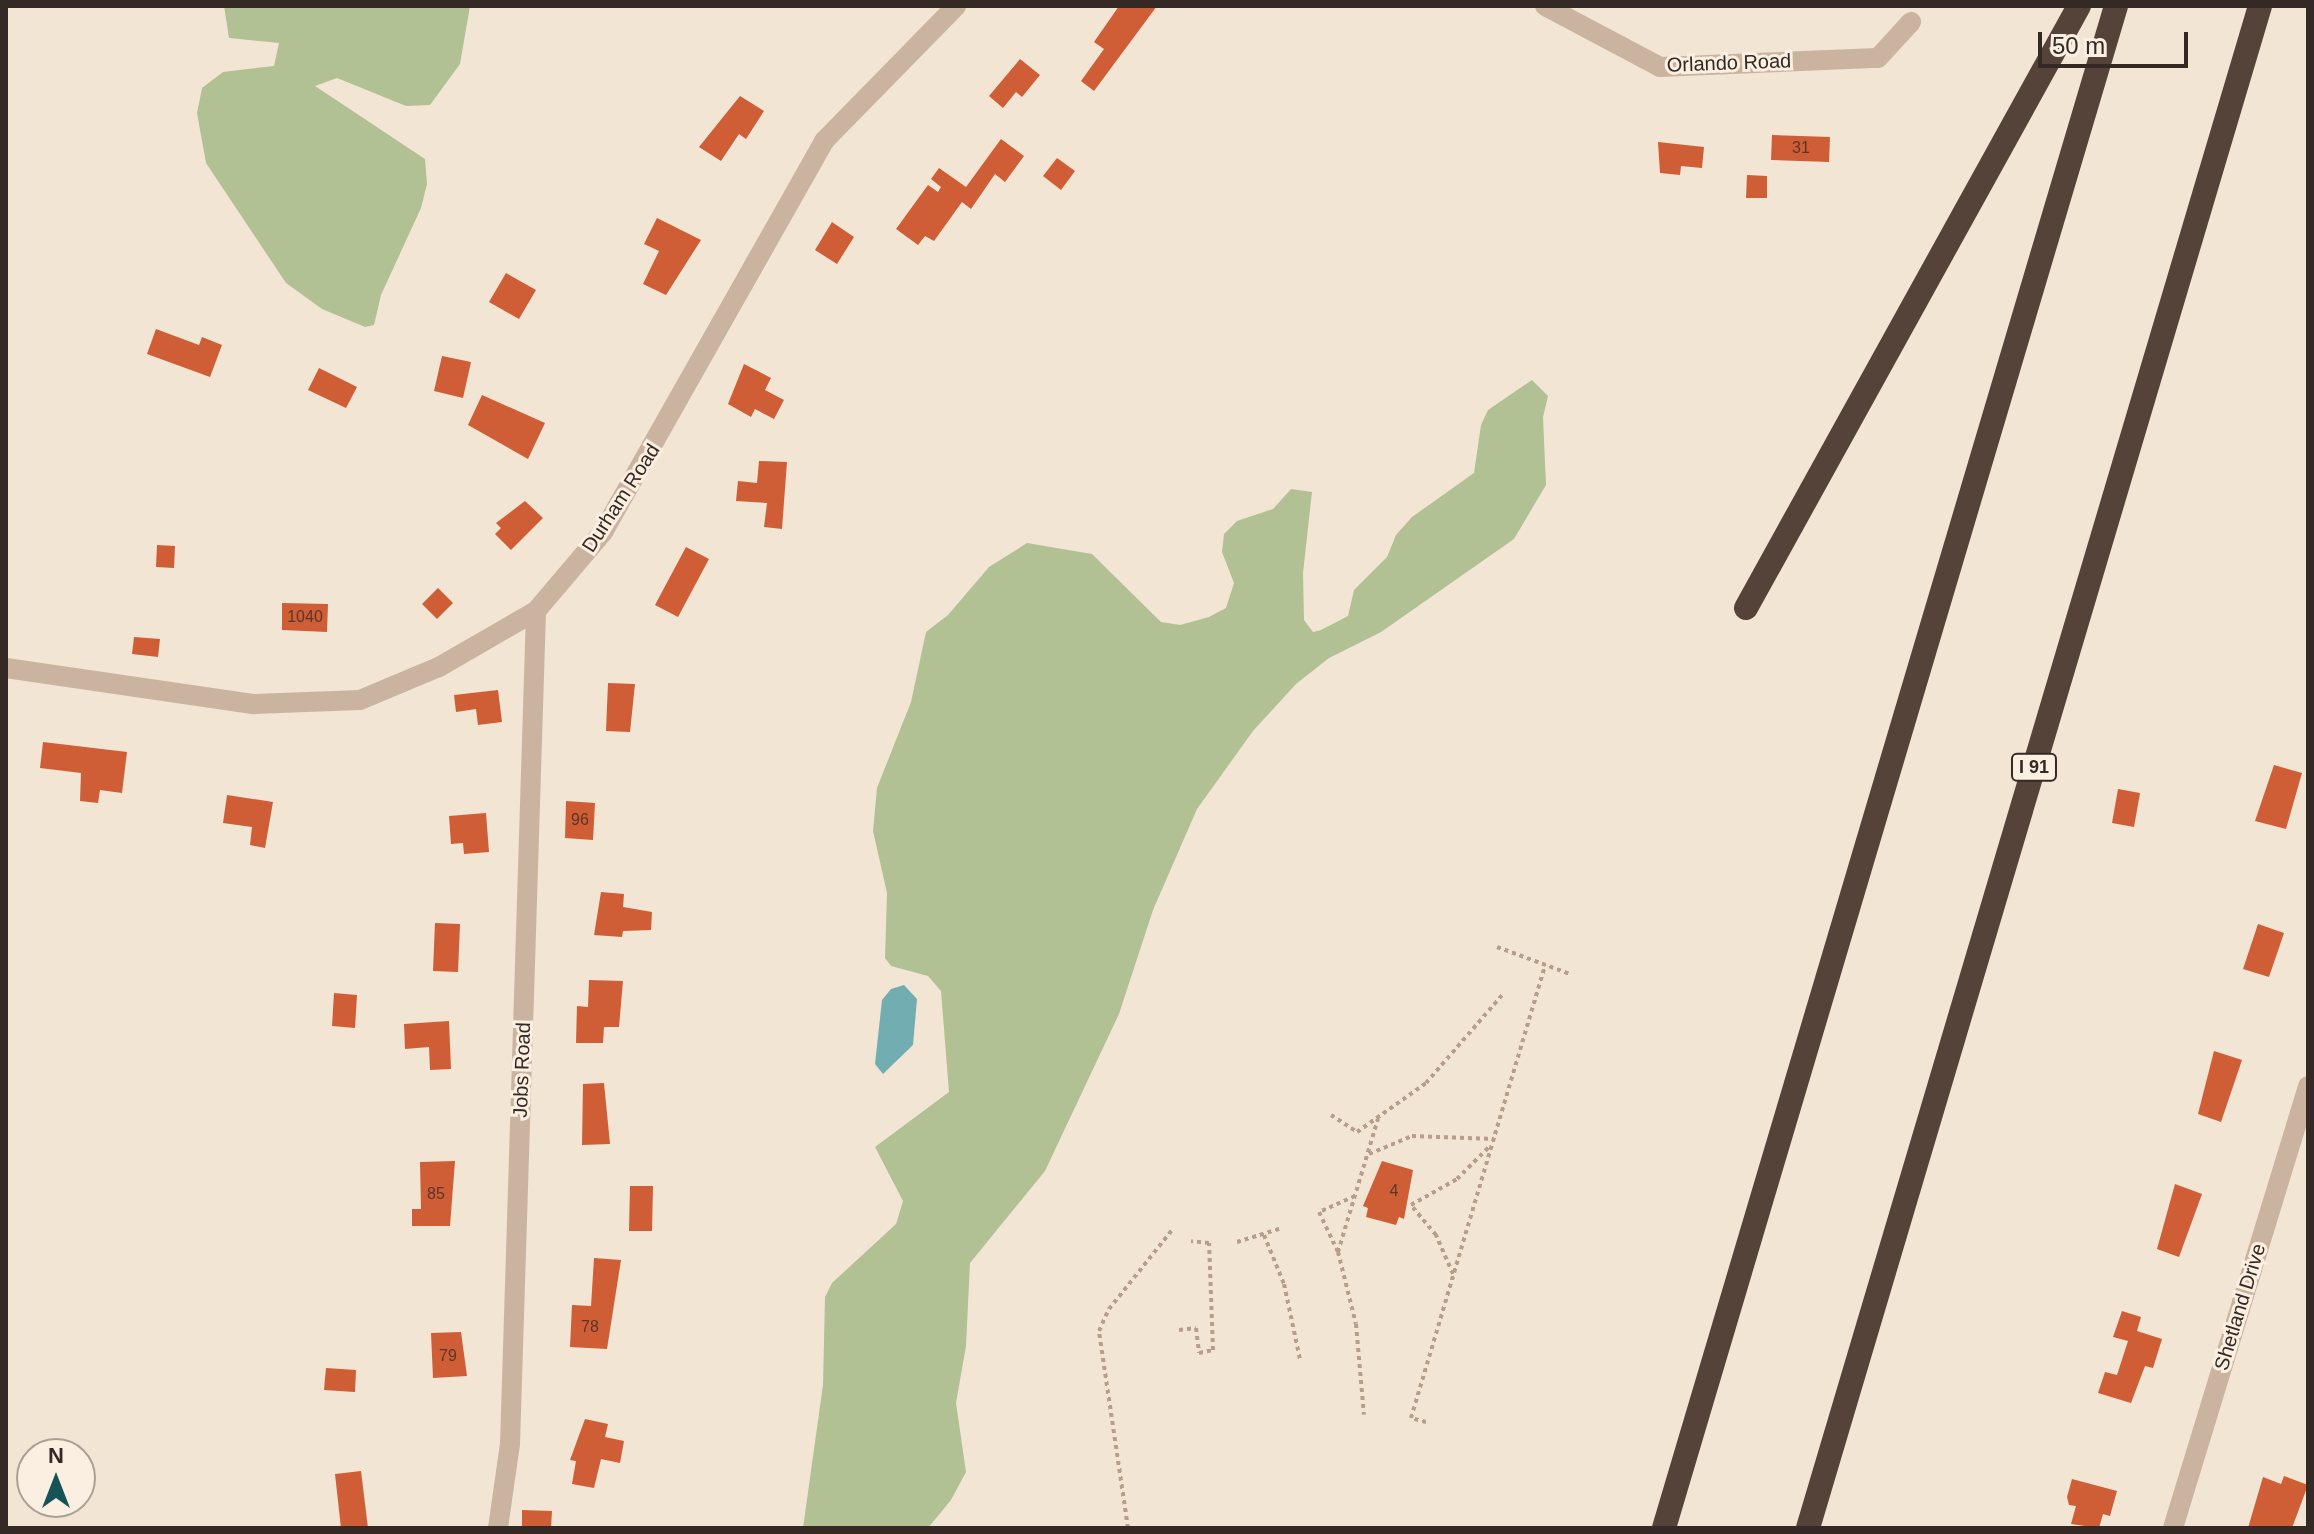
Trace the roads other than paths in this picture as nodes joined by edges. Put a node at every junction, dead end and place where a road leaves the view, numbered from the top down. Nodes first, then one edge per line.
1 (956, 6) edge
2 (1545, 6) edge
3 (2079, 6) edge
4 (2116, 6) edge
5 (2260, 6) edge
6 (1911, 22) dead end
7 (1746, 608) dead end
8 (536, 611) junction
9 (6, 668) edge
10 (2308, 1086) edge
11 (498, 1528) edge
12 (1664, 1528) edge
13 (1808, 1528) edge
14 (2173, 1528) edge

1 - 8 street, Durham Road
2 - 6 street, Orlando Road
3 - 7 highway
4 - 12 highway
5 - 13 highway, I 91
8 - 9 street, Durham Road
8 - 11 street, Jobs Road
10 - 14 street, Shetland Drive

